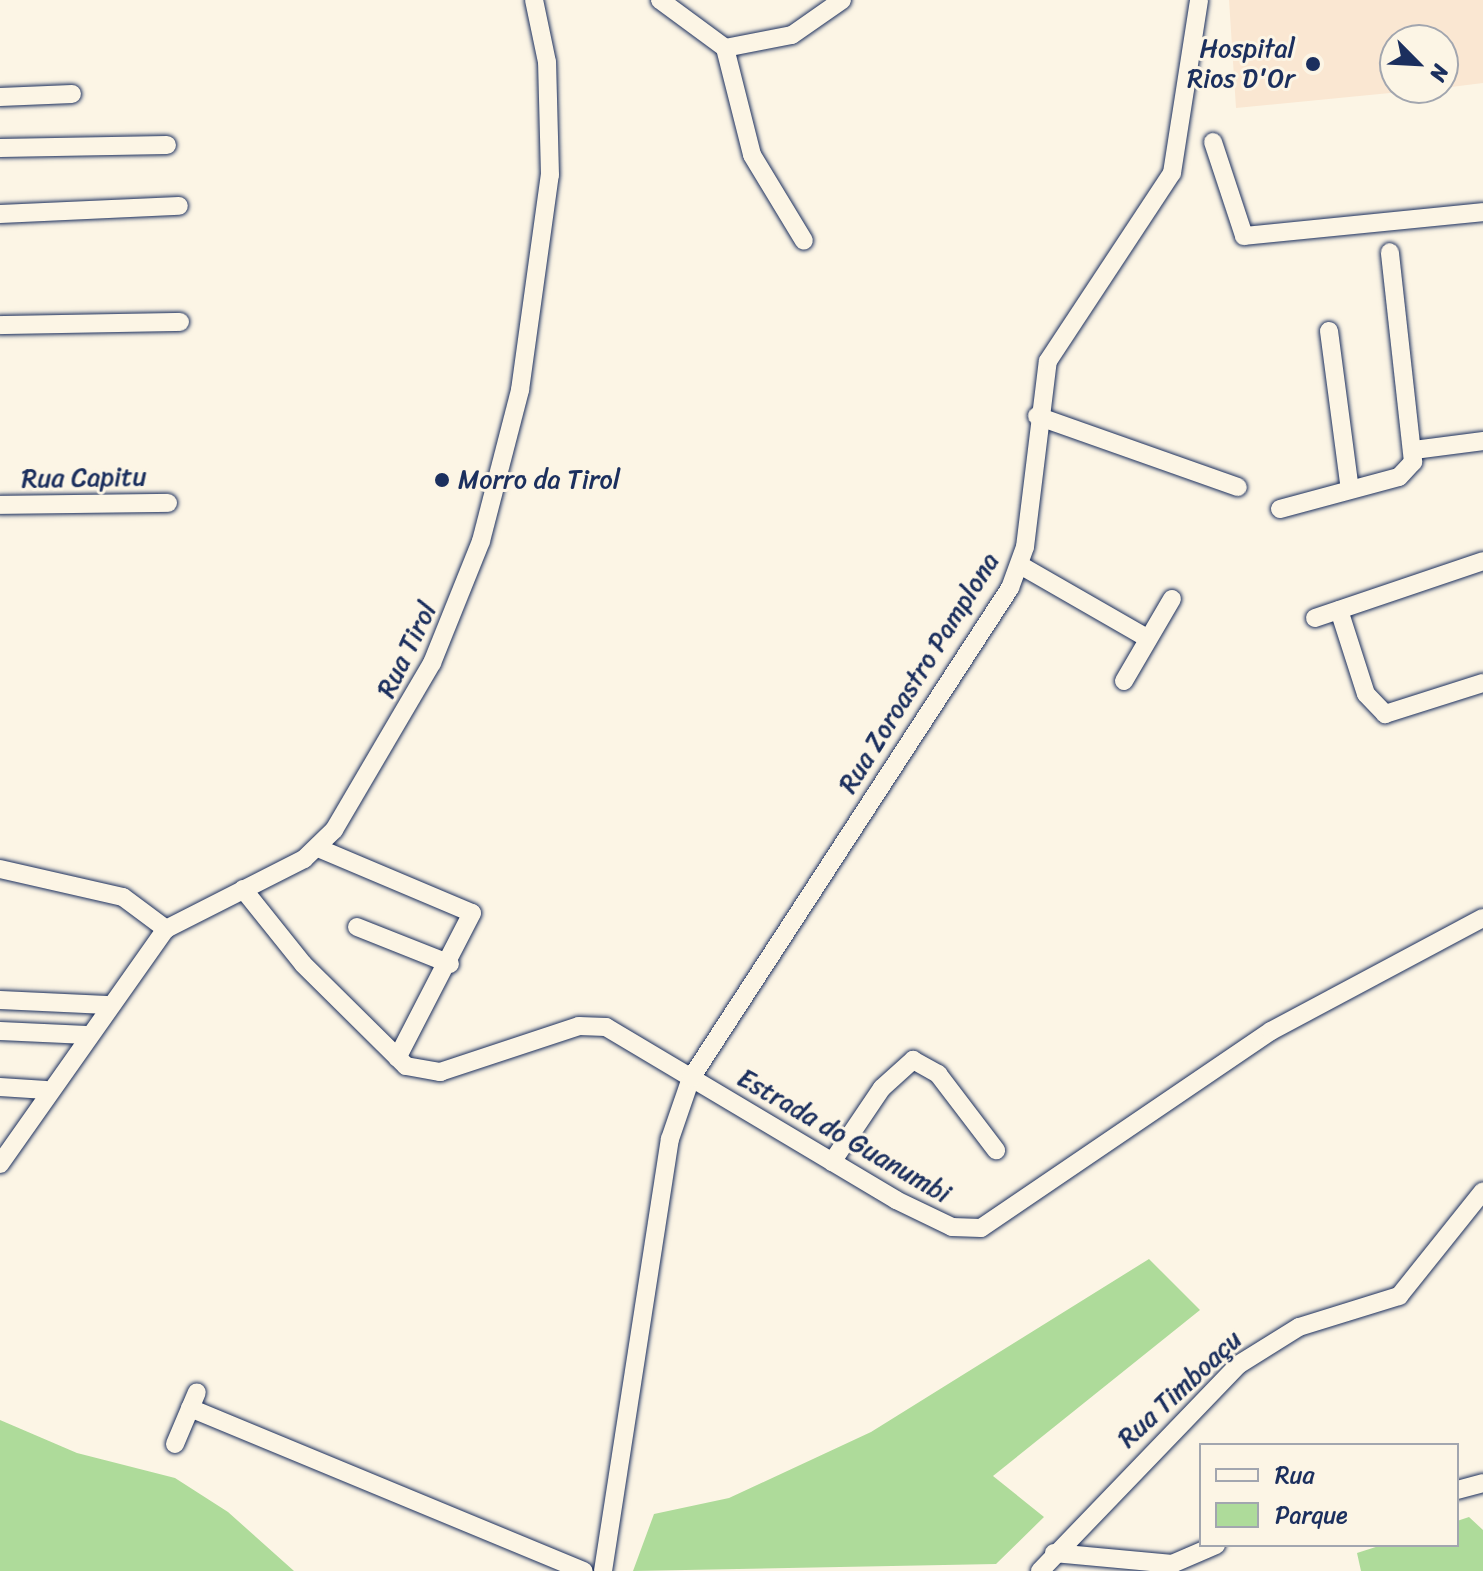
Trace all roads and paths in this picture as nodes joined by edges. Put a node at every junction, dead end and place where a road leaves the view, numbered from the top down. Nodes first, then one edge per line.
1 (534, 0) edge
2 (660, 0) edge
3 (842, 0) edge
4 (1199, 0) edge
5 (725, 48) junction
6 (72, 94) dead end
7 (0, 97) edge
8 (1213, 142) dead end
9 (167, 145) dead end
10 (0, 148) edge
11 (179, 206) dead end
12 (1483, 212) edge
13 (0, 214) edge
14 (804, 241) dead end
15 (1390, 252) dead end
16 (180, 322) dead end
17 (0, 325) edge
18 (1329, 331) dead end
19 (1037, 416) junction
20 (1483, 441) edge
21 (1414, 450) junction
22 (1238, 487) dead end
23 (1350, 490) junction
24 (168, 503) dead end
25 (0, 505) edge
26 (1280, 509) dead end
27 (1483, 561) edge
28 (1020, 565) junction
29 (1172, 599) dead end
30 (1339, 610) junction
31 (1315, 618) dead end
32 (1147, 638) junction
33 (1124, 681) dead end
34 (1483, 683) edge
35 (318, 848) junction
36 (0, 869) edge
37 (243, 889) junction
38 (1483, 918) edge
39 (357, 927) dead end
40 (166, 929) junction
41 (450, 964) junction
42 (0, 1000) edge
43 (107, 1005) junction
44 (0, 1031) edge
45 (87, 1035) junction
46 (397, 1058) junction
47 (691, 1078) junction
48 (0, 1087) edge
49 (46, 1090) junction
50 (996, 1150) dead end
51 (832, 1162) junction
52 (0, 1164) edge
53 (1483, 1191) edge
54 (175, 1444) dead end
55 (1483, 1483) edge
56 (1459, 1489) edge
57 (1211, 1547) edge
58 (1054, 1553) junction
59 (584, 1571) edge
60 (603, 1571) edge
61 (1040, 1571) edge

1 - 35 street, Rua Tirol
2 - 5 street
3 - 5 street
4 - 19 street, Rua Zoroastro Pamplona
5 - 14 street
6 - 7 street
8 - 12 street
9 - 10 street
11 - 13 street
15 - 21 street
16 - 17 street
18 - 23 street
19 - 22 street
19 - 28 street, Rua Zoroastro Pamplona
20 - 21 street
21 - 23 street
23 - 26 street
24 - 25 street, Rua Capitu
27 - 30 street
28 - 32 street
28 - 47 street, Rua Zoroastro Pamplona
29 - 32 street
30 - 31 street
30 - 34 street
32 - 33 street
35 - 37 street, Rua Tirol
35 - 41 street
36 - 40 street
37 - 40 street, Rua Tirol
37 - 46 street, Estrada do Guanumbi
38 - 51 street, Estrada do Guanumbi
39 - 41 street
40 - 43 street, Rua Tirol
41 - 46 street
42 - 43 street
43 - 45 street, Rua Tirol
44 - 45 street
45 - 49 street, Rua Tirol
46 - 47 street, Estrada do Guanumbi
47 - 51 street, Estrada do Guanumbi
47 - 60 street
48 - 49 street
49 - 52 street, Rua Tirol
50 - 51 street
53 - 58 street, Rua Timboaçu
54 - 59 street
55 - 56 street
57 - 58 street
58 - 61 street, Rua Timboaçu

